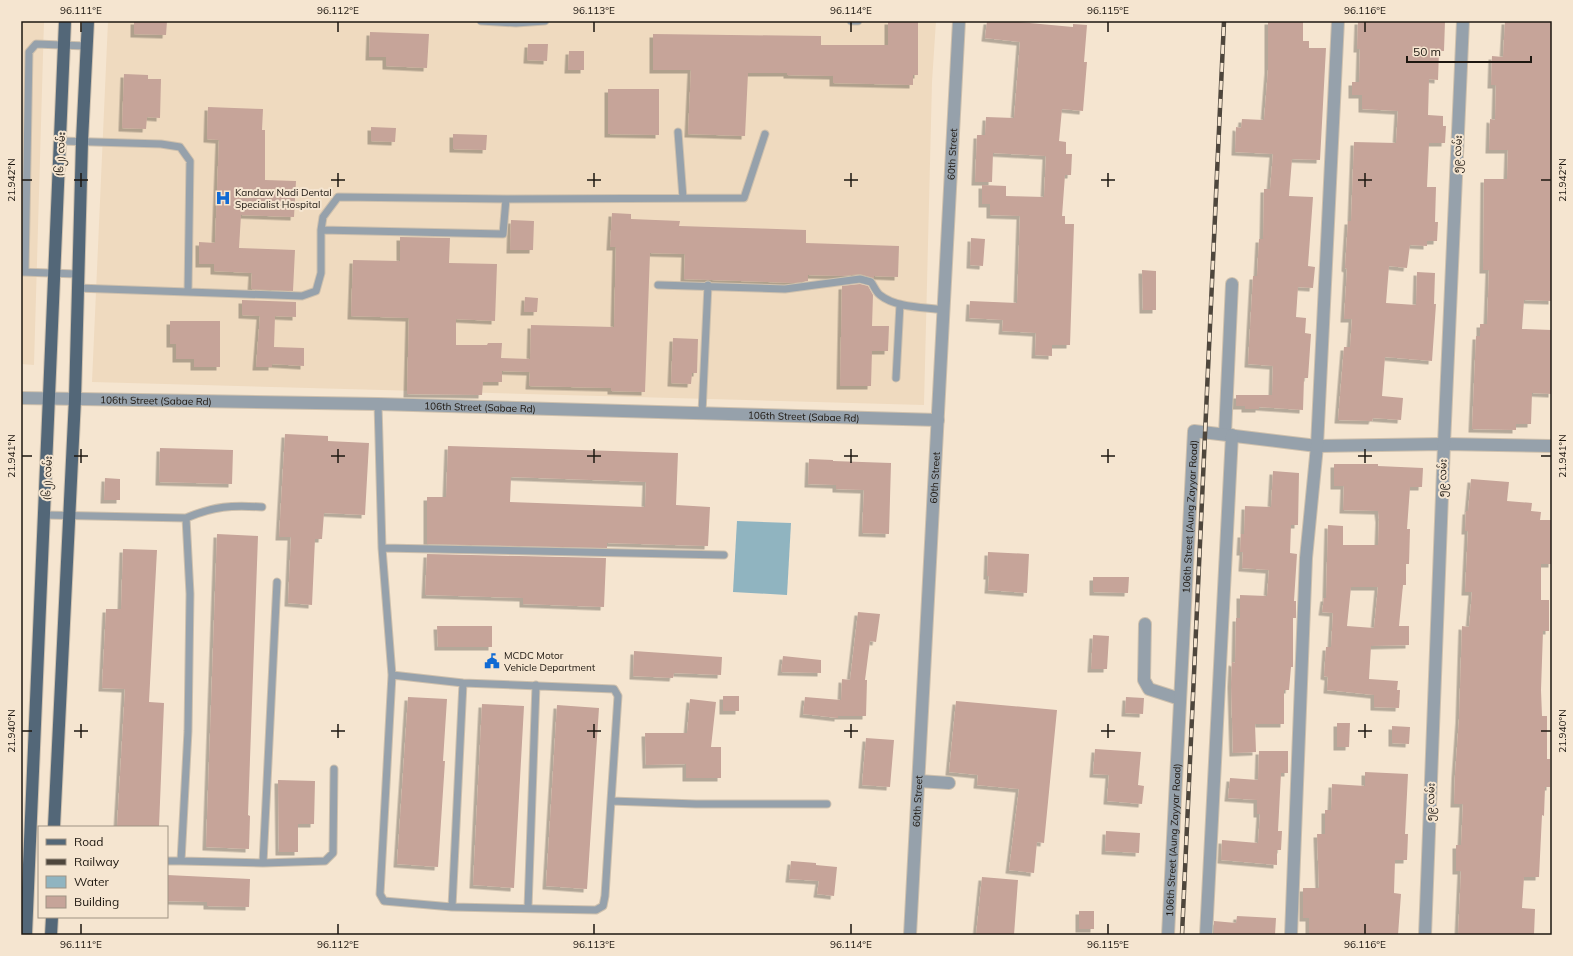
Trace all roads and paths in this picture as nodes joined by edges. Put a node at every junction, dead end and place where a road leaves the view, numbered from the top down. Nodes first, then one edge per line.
1 (65, 21) edge
2 (88, 21) edge
3 (481, 21) edge
4 (545, 21) edge
5 (550, 21) edge
6 (851, 21) edge
7 (858, 21) edge
8 (959, 21) edge
9 (1338, 21) edge
10 (1464, 21) edge
11 (64, 46) junction
12 (86, 46) junction
13 (678, 132) dead end
14 (765, 134) dead end
15 (61, 141) junction
16 (82, 141) junction
17 (683, 198) junction
18 (506, 199) junction
19 (321, 230) junction
20 (23, 272) edge
21 (54, 273) junction
22 (77, 274) junction
23 (1232, 284) dead end
24 (658, 285) dead end
25 (708, 285) junction
26 (77, 288) junction
27 (188, 292) junction
28 (900, 304) junction
29 (944, 310) junction
30 (896, 378) dead end
31 (21, 398) edge
32 (50, 399) junction
33 (75, 399) junction
34 (378, 404) junction
35 (702, 413) junction
36 (938, 420) junction
37 (1229, 434) junction
38 (1444, 444) junction
39 (1317, 446) junction
40 (1552, 446) edge
41 (262, 507) dead end
42 (45, 515) junction
43 (69, 516) junction
44 (186, 518) junction
45 (382, 548) junction
46 (724, 555) dead end
47 (277, 582) dead end
48 (1145, 624) dead end
49 (392, 675) junction
50 (463, 683) junction
51 (536, 685) junction
52 (1180, 698) junction
53 (334, 769) dead end
54 (919, 781) junction
55 (950, 783) dead end
56 (611, 801) junction
57 (827, 804) dead end
58 (54, 826) edge
59 (168, 861) edge
60 (181, 862) junction
61 (263, 863) junction
62 (452, 907) junction
63 (528, 908) junction
64 (52, 918) edge
65 (26, 935) edge
66 (51, 935) edge
67 (910, 935) edge
68 (1168, 935) edge
69 (1206, 935) edge
70 (1291, 935) edge
71 (1425, 935) edge

1 - 11 main road, (၆၂) လမ်း
2 - 12 main road
3 - 4 lane
4 - 5 lane
6 - 7 lane
8 - 29 street, 60th Street
9 - 39 street
10 - 38 street, ၅၉ လမ်း
11 - 12 lane
11 - 15 main road, (၆၂) လမ်း
11 - 20 lane
12 - 16 main road
13 - 17 lane
14 - 17 lane
15 - 16 lane
15 - 21 main road, (၆၂) လမ်း
16 - 22 main road
16 - 27 lane
17 - 18 lane
18 - 19 lane
18 - 19 lane
19 - 27 lane
20 - 21 lane
21 - 22 lane
21 - 32 main road, (၆၂) လမ်း
22 - 26 main road
23 - 37 street
24 - 25 lane
25 - 28 lane
25 - 35 lane
26 - 27 lane
26 - 33 main road
28 - 29 lane
28 - 30 lane
29 - 36 street, 60th Street
31 - 32 street, 106th Street (Sabae Rd)
32 - 33 street, 106th Street (Sabae Rd)
32 - 42 main road, (၆၂) လမ်း
33 - 34 street, 106th Street (Sabae Rd)
33 - 43 main road
34 - 35 street, 106th Street (Sabae Rd)
34 - 45 lane
35 - 36 street, 106th Street (Sabae Rd)
36 - 54 street, 60th Street
37 - 39 street, 106th Street (Aung Zayyar Road)
37 - 52 street, 106th Street (Aung Zayyar Road)
37 - 69 street
38 - 39 street, 106th Street (Aung Zayyar Road)
38 - 40 street, 106th Street (Aung Zayyar Road)
38 - 71 street, ၅၉ လမ်း
39 - 70 street
41 - 44 lane
42 - 43 lane
42 - 65 main road, (၆၂) လမ်း
43 - 44 lane
43 - 58 main road
44 - 60 lane
45 - 46 lane
45 - 49 lane
47 - 61 lane
48 - 52 street
49 - 50 lane
49 - 62 lane
50 - 51 lane
50 - 62 lane
51 - 56 lane
51 - 63 lane
52 - 68 street, 106th Street (Aung Zayyar Road)
53 - 61 lane
54 - 55 street
54 - 67 street, 60th Street
56 - 57 lane
56 - 63 lane
59 - 60 lane
60 - 61 lane
62 - 63 lane
64 - 66 main road

